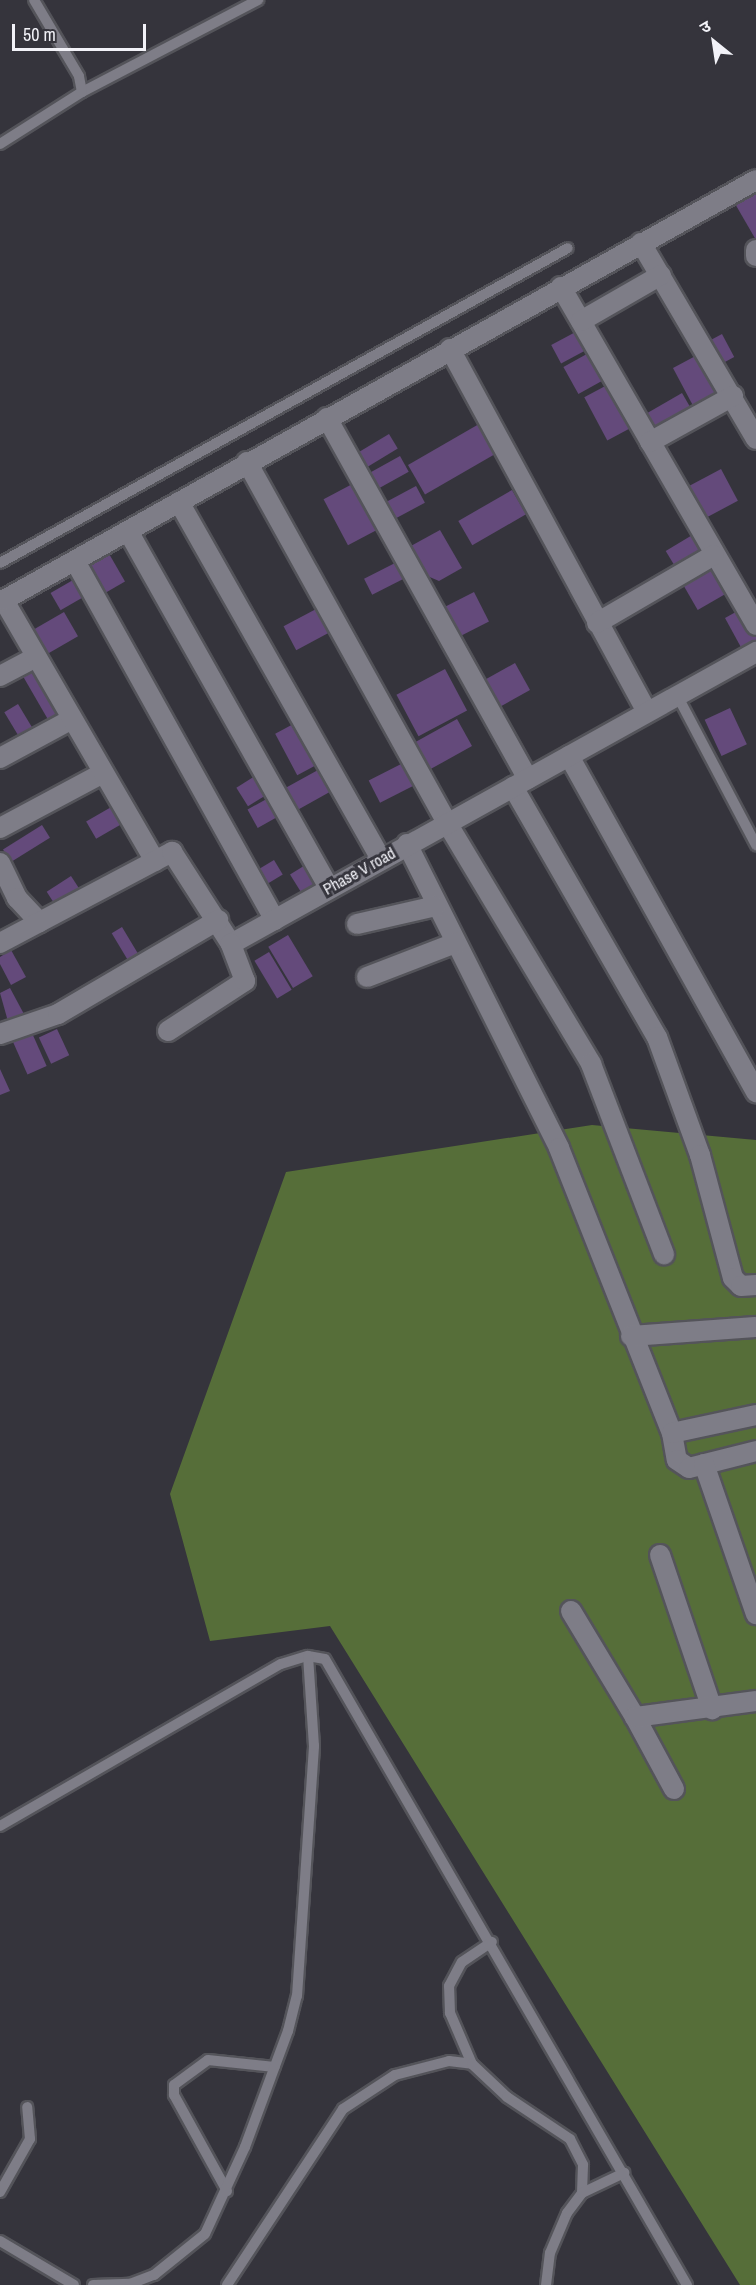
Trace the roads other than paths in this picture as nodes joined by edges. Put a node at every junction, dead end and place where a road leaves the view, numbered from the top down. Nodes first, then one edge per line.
1 (34, 0) edge
2 (258, 0) edge
3 (82, 92) junction
4 (0, 144) edge
5 (756, 180) edge
6 (641, 243) junction
7 (568, 248) dead end
8 (756, 250) edge
9 (756, 256) edge
10 (662, 275) junction
11 (561, 287) junction
12 (580, 321) junction
13 (450, 349) junction
14 (733, 396) junction
15 (327, 418) junction
16 (756, 439) edge
17 (650, 442) junction
18 (247, 462) junction
19 (179, 502) junction
20 (128, 531) junction
21 (714, 555) junction
22 (75, 561) junction
23 (0, 563) edge
24 (597, 623) junction
25 (756, 625) edge
26 (756, 652) edge
27 (36, 657) junction
28 (0, 676) edge
29 (677, 695) junction
30 (647, 712) junction
31 (72, 719) junction
32 (569, 756) junction
33 (0, 758) edge
34 (103, 773) junction
35 (521, 783) junction
36 (447, 823) junction
37 (0, 828) edge
38 (407, 844) junction
39 (756, 845) edge
40 (381, 859) junction
41 (154, 861) junction
42 (0, 863) edge
43 (329, 888) junction
44 (436, 906) junction
45 (218, 920) junction
46 (274, 920) junction
47 (39, 922) junction
48 (357, 924) dead end
49 (0, 943) edge
50 (455, 943) junction
51 (231, 944) junction
52 (367, 977) dead end
53 (168, 1031) dead end
54 (0, 1034) edge
55 (756, 1092) edge
56 (664, 1254) dead end
57 (756, 1285) edge
58 (756, 1327) edge
59 (631, 1336) junction
60 (756, 1416) edge
61 (672, 1433) junction
62 (756, 1451) edge
63 (704, 1464) junction
64 (660, 1555) dead end
65 (571, 1611) dead end
66 (756, 1614) edge
67 (308, 1656) junction
68 (756, 1701) edge
69 (712, 1709) junction
70 (635, 1717) junction
71 (674, 1789) dead end
72 (0, 1826) edge
73 (492, 1942) junction
74 (472, 2064) junction
75 (275, 2067) junction
76 (27, 2107) dead end
77 (624, 2173) junction
78 (227, 2191) junction
79 (0, 2192) edge
80 (582, 2193) junction
81 (0, 2241) edge
82 (74, 2285) edge
83 (93, 2285) edge
84 (227, 2285) edge
85 (546, 2285) edge
86 (687, 2285) edge

1 - 3 lane
2 - 3 lane
3 - 4 lane
5 - 6 street
6 - 10 street
6 - 11 street
7 - 23 lane
8 - 9 street
10 - 12 street
10 - 14 street
11 - 12 street
11 - 13 street
12 - 17 street
13 - 15 street
13 - 24 street
14 - 16 street
14 - 17 street
15 - 18 street
15 - 35 street
17 - 21 street
18 - 19 street
18 - 36 street
19 - 20 street
19 - 40 street
20 - 22 street
20 - 43 street
21 - 24 street
21 - 25 street
22 - 27 street
22 - 46 street
24 - 30 street
26 - 29 street, Phase V road
27 - 28 street
27 - 31 street
29 - 30 street, Phase V road
29 - 39 lane
30 - 32 street, Phase V road
31 - 33 street
31 - 34 street
32 - 35 street, Phase V road
32 - 55 street
34 - 37 street
34 - 41 street
35 - 36 street, Phase V road
35 - 57 street
36 - 38 street, Phase V road
36 - 56 street
38 - 40 street, Phase V road
38 - 44 street
40 - 43 street, Phase V road
41 - 45 street
41 - 47 street
42 - 47 street
43 - 46 street, Phase V road
44 - 48 street
44 - 50 street
45 - 51 street
45 - 54 street
46 - 51 street, Phase V road
47 - 49 street
50 - 52 street
50 - 59 street
51 - 53 street
58 - 59 street
59 - 61 street
60 - 61 street
61 - 63 street
62 - 63 street
63 - 66 street
64 - 69 street
65 - 70 street
67 - 72 lane
67 - 73 lane
67 - 75 lane
68 - 69 street
69 - 70 street
70 - 71 street
73 - 74 lane
73 - 77 lane
74 - 80 lane
74 - 84 lane
75 - 78 lane
75 - 78 lane
76 - 79 lane
77 - 80 lane
77 - 86 lane
78 - 83 lane
80 - 85 lane
81 - 82 lane

